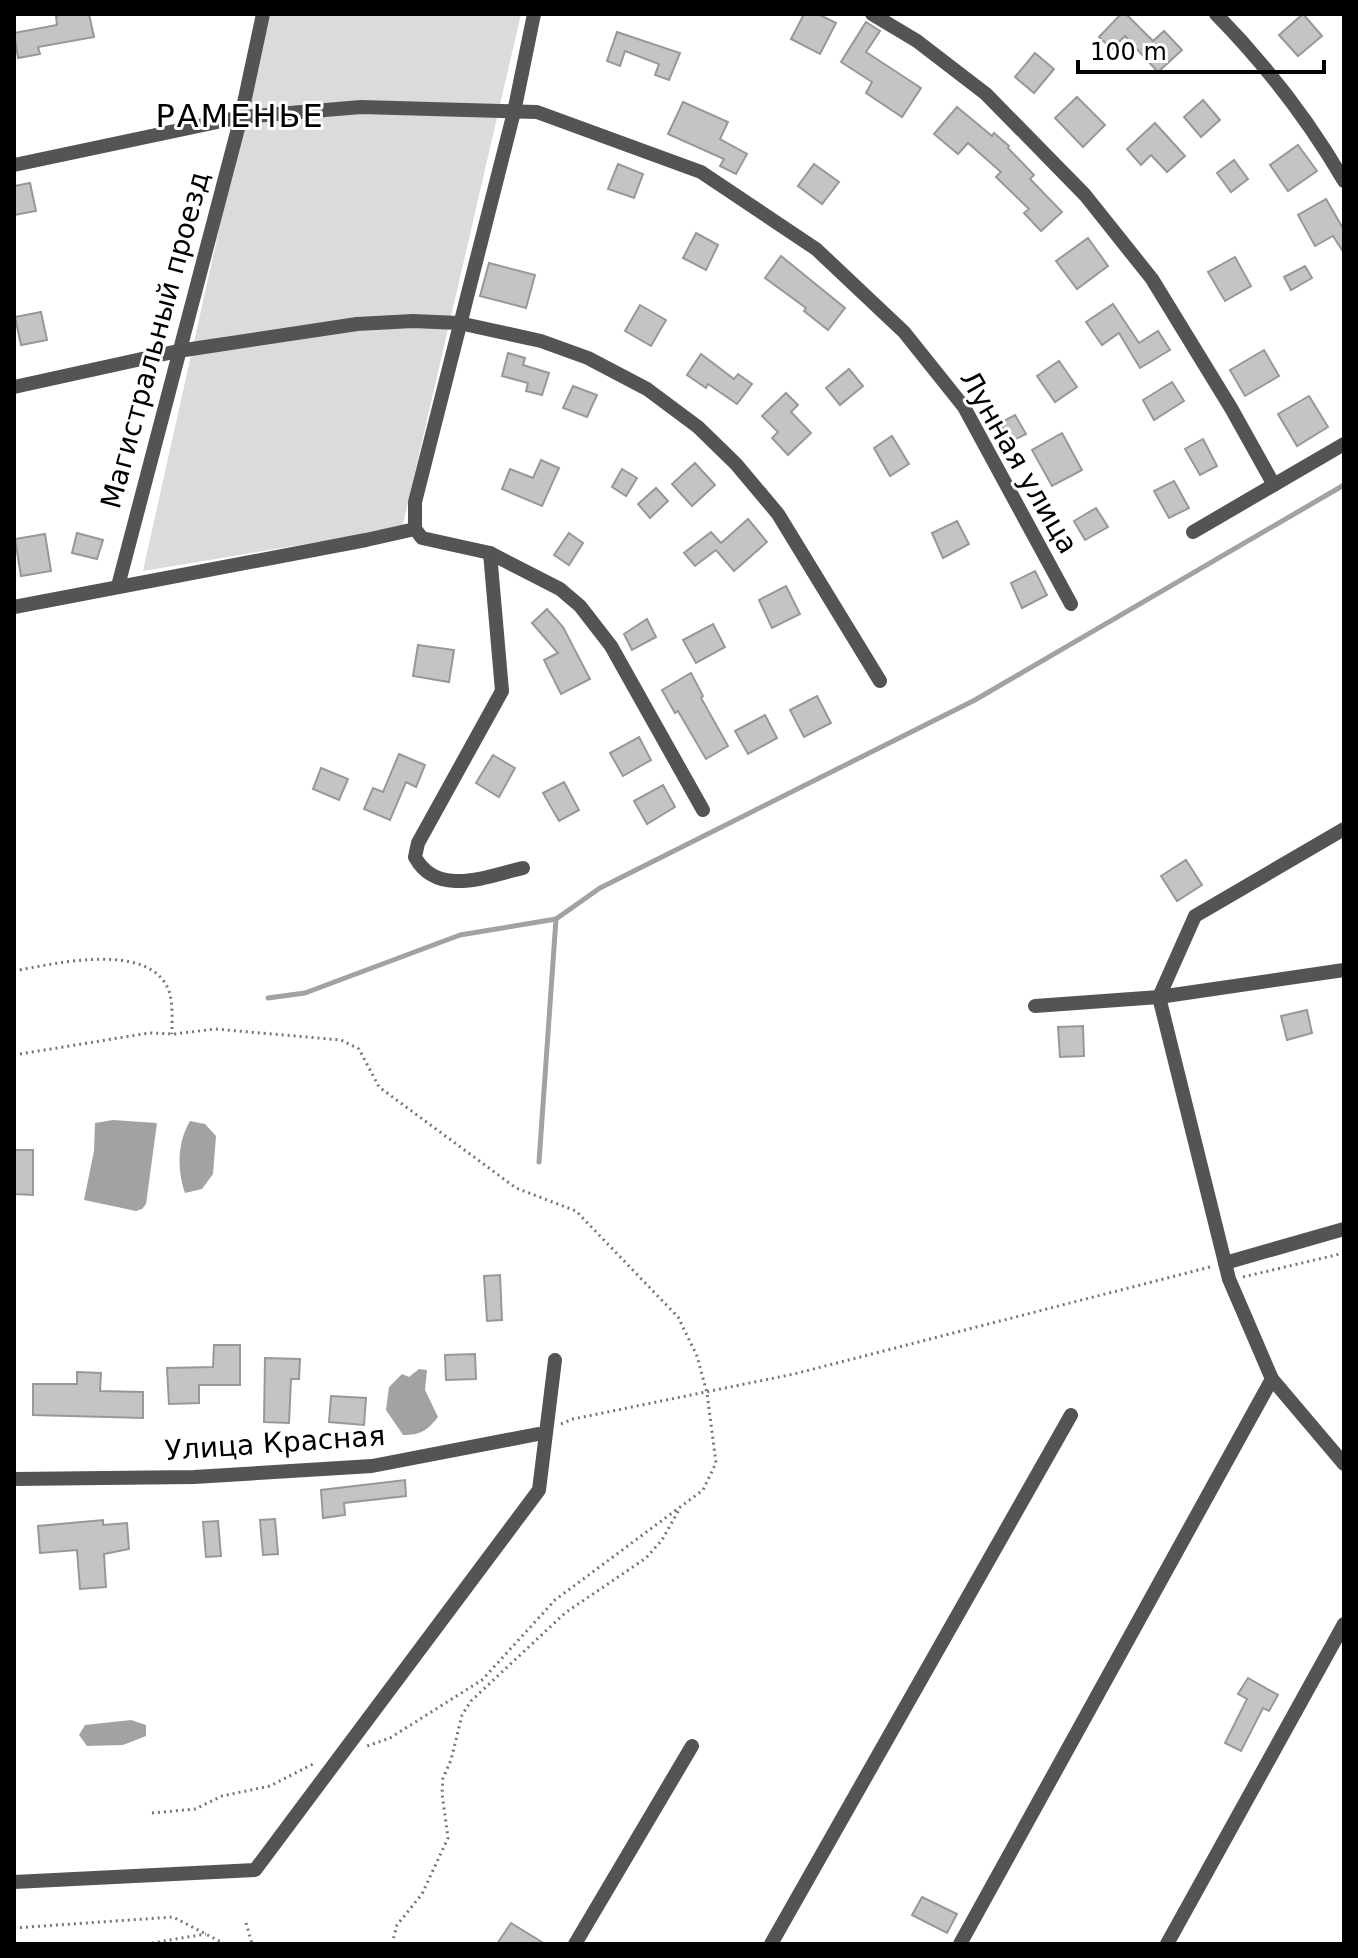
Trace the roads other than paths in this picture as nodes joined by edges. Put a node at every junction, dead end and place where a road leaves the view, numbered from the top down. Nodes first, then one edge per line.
1 (263, 14) edge
2 (534, 14) edge
3 (872, 14) edge
4 (1216, 14) edge
5 (514, 112) junction
6 (241, 117) junction
7 (14, 165) edge
8 (1344, 181) edge
9 (459, 323) junction
10 (178, 351) junction
11 (14, 387) edge
12 (1344, 444) edge
13 (1274, 485) junction
14 (415, 529) junction
15 (1193, 532) dead end
16 (490, 553) junction
17 (118, 586) junction
18 (1071, 604) dead end
19 (14, 607) edge
20 (880, 681) dead end
21 (703, 810) dead end
22 (1344, 829) edge
23 (523, 868) dead end
24 (1344, 970) edge
25 (1159, 997) junction
26 (1035, 1006) dead end
27 (1344, 1229) edge
28 (1225, 1263) junction
29 (555, 1360) dead end
30 (1272, 1379) junction
31 (1071, 1415) dead end
32 (542, 1432) junction
33 (1344, 1464) edge
34 (14, 1479) edge
35 (1344, 1624) edge
36 (692, 1746) dead end
37 (14, 1882) edge
38 (575, 1944) edge
39 (771, 1944) edge
40 (960, 1944) edge
41 (1167, 1944) edge

1 - 6 street, Магистральный проезд
2 - 5 street
3 - 13 street
4 - 8 street
5 - 6 street, Лунная улица
5 - 9 street
5 - 18 street, Лунная улица
6 - 7 street, Лунная улица
6 - 10 street, Магистральный проезд
9 - 10 street
9 - 14 street
9 - 20 street
10 - 11 street
10 - 17 street, Магистральный проезд
12 - 13 street
13 - 15 street
14 - 16 street
14 - 17 street
16 - 21 street
16 - 23 street
17 - 19 street
22 - 25 street
24 - 25 street
25 - 26 street
25 - 28 street
27 - 28 street
28 - 30 street
29 - 32 street
30 - 33 street
30 - 40 street
31 - 39 street
32 - 34 street, Улица Красная
32 - 37 street
35 - 41 street
36 - 38 street

